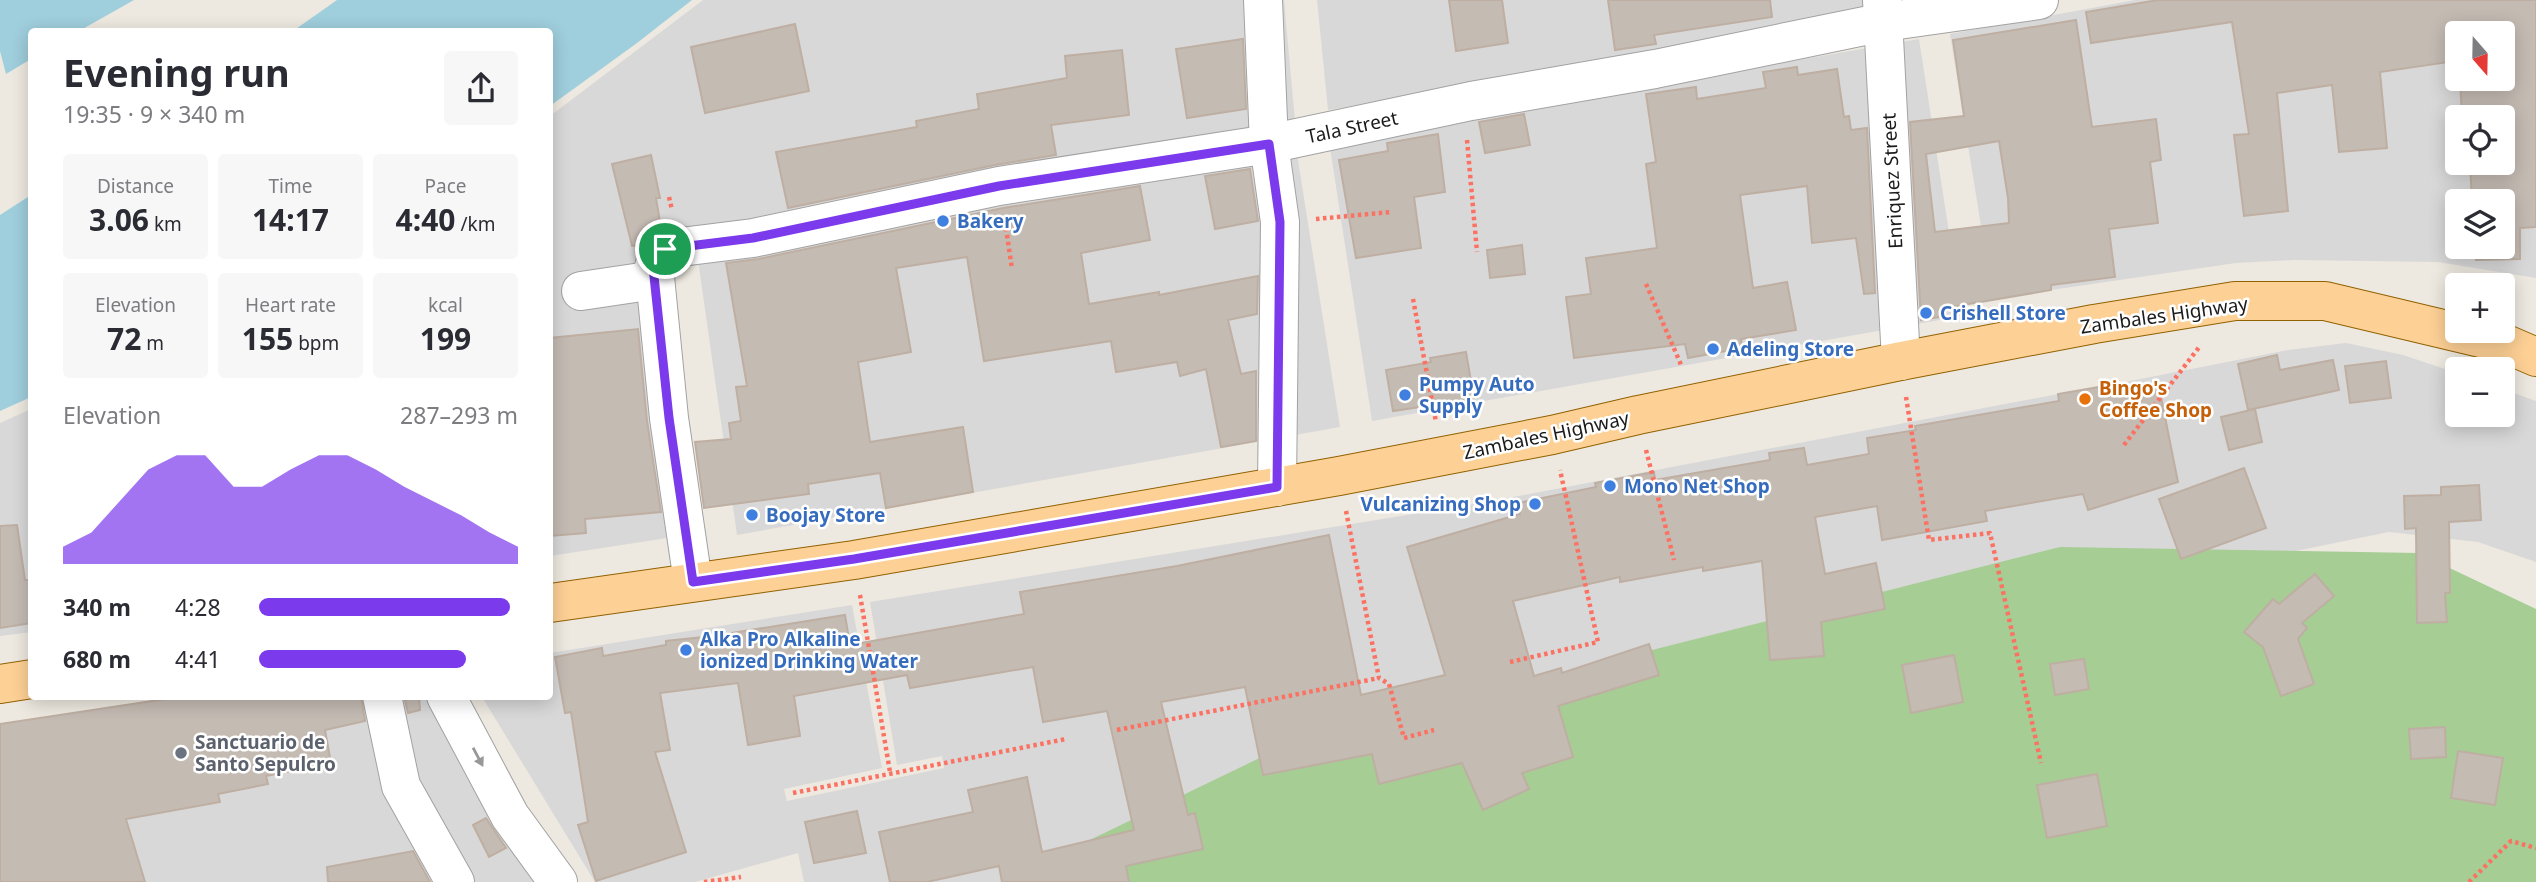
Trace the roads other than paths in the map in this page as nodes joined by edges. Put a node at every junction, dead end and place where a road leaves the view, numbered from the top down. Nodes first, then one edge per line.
1 (1263, 0) edge
2 (2039, 0) edge
3 (1883, 11) edge
4 (1269, 144) junction
5 (660, 265) junction
6 (581, 291) dead end
7 (2536, 357) edge
8 (1901, 361) junction
9 (1277, 487) junction
10 (693, 582) junction
11 (553, 603) edge
12 (28, 680) edge
13 (0, 684) edge
14 (383, 700) edge
15 (448, 700) edge
16 (455, 882) edge
17 (558, 882) edge

1 - 4 street
2 - 3 street, Tala Street
3 - 4 street, Tala Street
3 - 8 street, Enriquez Street
4 - 5 street, Tala Street
4 - 9 street
5 - 6 street, Tala Street
5 - 10 street
7 - 8 main road, Zambales Highway
8 - 9 main road, Zambales Highway
9 - 10 main road, Zambales Highway
10 - 11 main road, Zambales Highway
12 - 13 main road
14 - 16 street
15 -> 17 street

